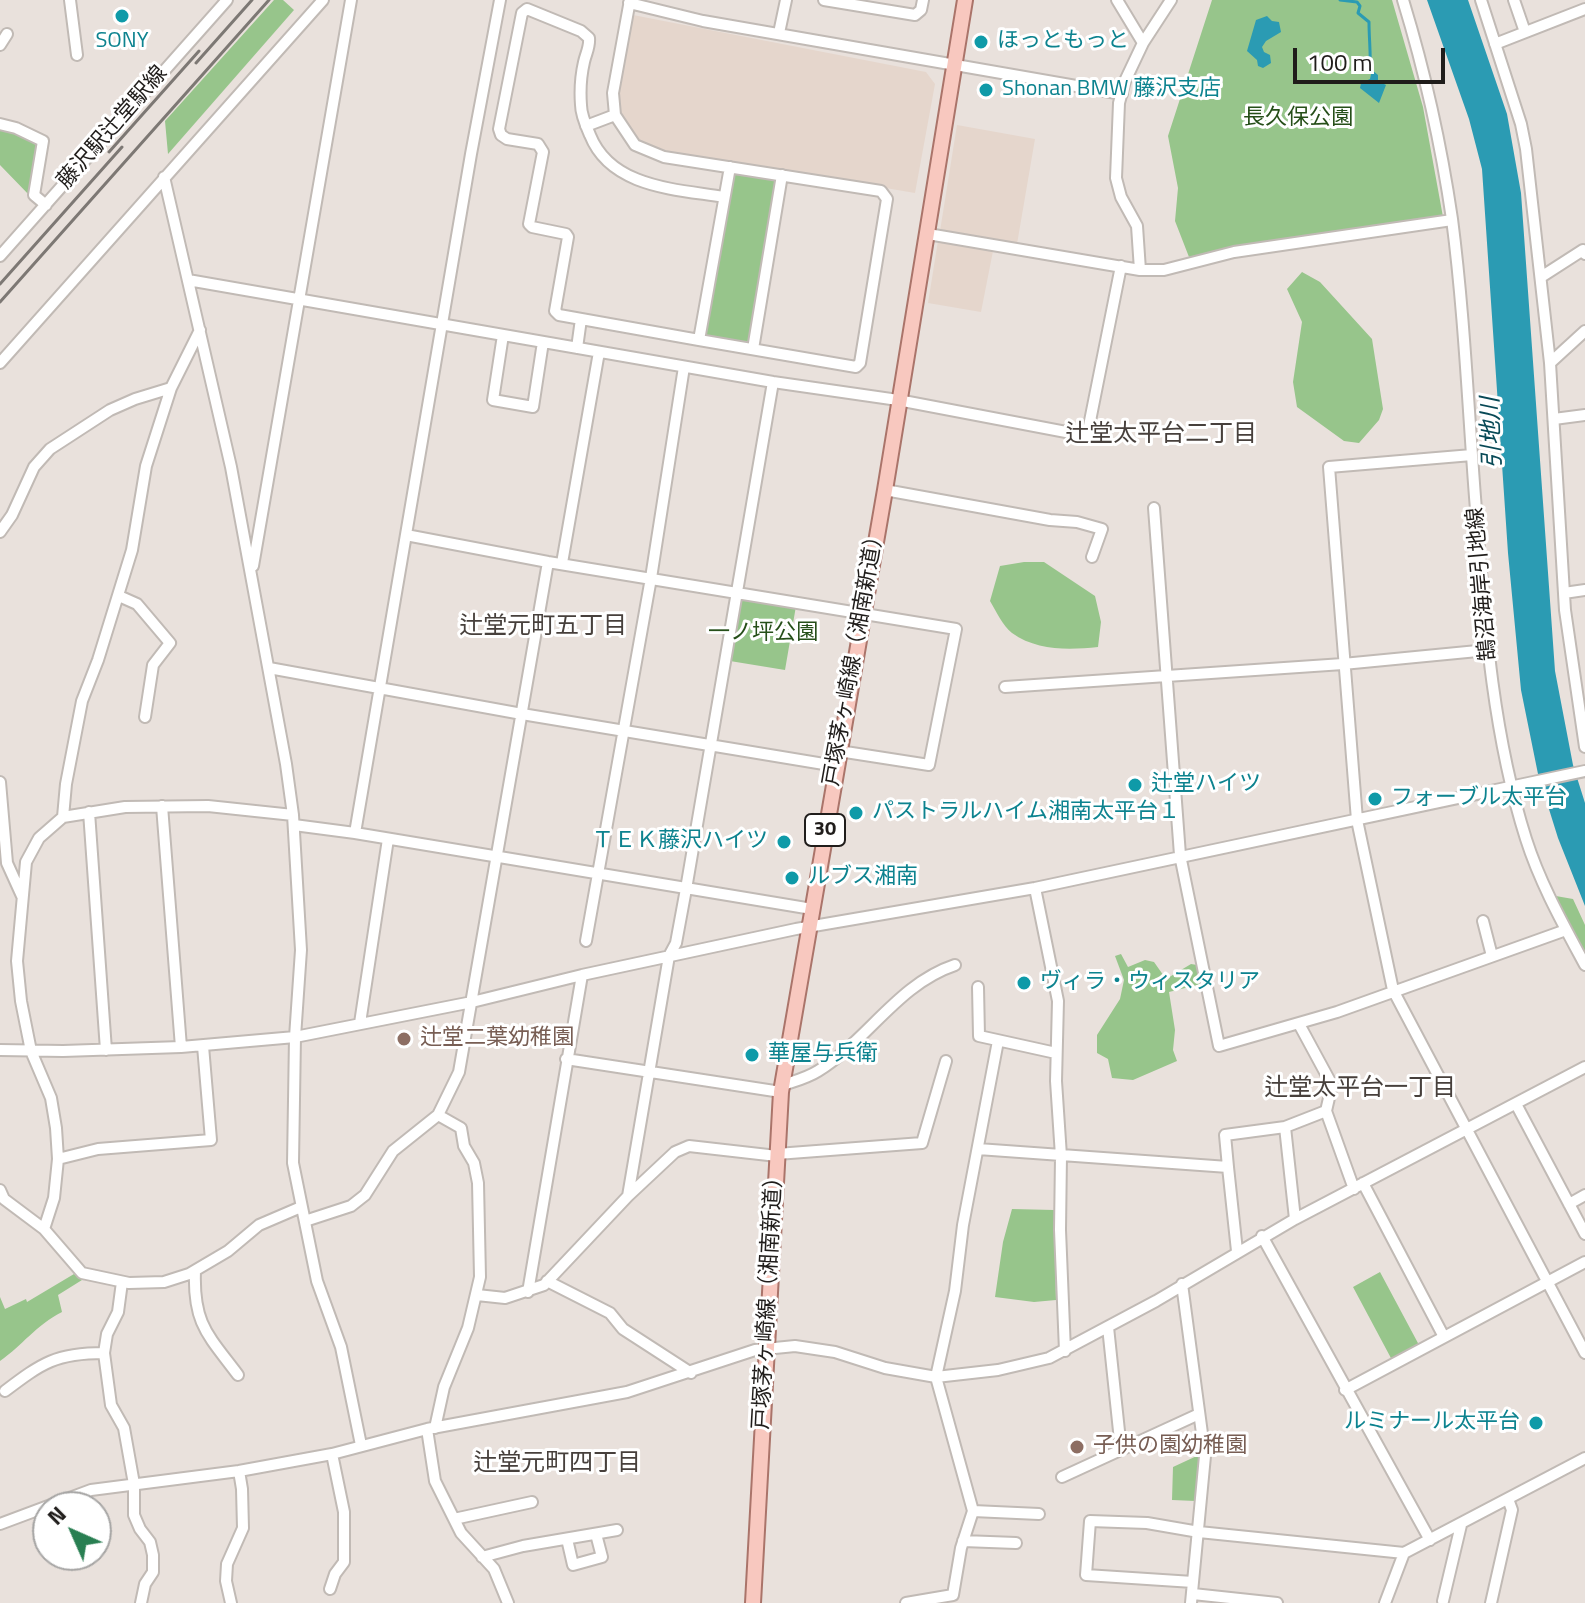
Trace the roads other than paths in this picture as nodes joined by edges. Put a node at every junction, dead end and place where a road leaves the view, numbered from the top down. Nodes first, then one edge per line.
1 (70, 0) edge
2 (227, 0) edge
3 (323, 0) edge
4 (351, 0) edge
5 (500, 0) edge
6 (786, 0) edge
7 (824, 0) edge
8 (923, 0) edge
9 (965, 0) edge
10 (1117, 0) edge
11 (1171, 0) edge
12 (1403, 0) edge
13 (1481, 0) edge
14 (1514, 0) edge
15 (629, 2) edge
16 (871, 4) edge
17 (1585, 9) edge
18 (1525, 32) junction
19 (779, 33) junction
20 (7, 34) dead end
21 (1143, 43) junction
22 (1495, 44) junction
23 (0, 45) edge
24 (77, 55) dead end
25 (953, 63) junction
26 (1122, 94) junction
27 (615, 115) junction
28 (0, 124) edge
29 (586, 126) junction
30 (730, 167) junction
31 (782, 175) junction
32 (164, 177) junction
33 (724, 197) junction
34 (46, 205) junction
35 (1452, 220) junction
36 (928, 234) junction
37 (1585, 254) edge
38 (0, 256) edge
39 (1121, 266) junction
40 (1140, 270) junction
41 (1541, 277) junction
42 (188, 280) junction
43 (299, 298) junction
44 (581, 319) junction
45 (442, 324) junction
46 (200, 330) junction
47 (1585, 331) edge
48 (503, 335) junction
49 (699, 340) junction
50 (543, 342) junction
51 (577, 348) junction
52 (753, 349) junction
53 (599, 352) junction
54 (0, 363) edge
55 (1550, 363) junction
56 (684, 367) junction
57 (773, 382) junction
58 (171, 388) junction
59 (898, 400) junction
60 (1585, 415) edge
61 (1554, 419) junction
62 (1472, 455) junction
63 (885, 490) junction
64 (1154, 508) dead end
65 (0, 532) edge
66 (406, 535) junction
67 (1092, 557) dead end
68 (548, 562) junction
69 (562, 563) junction
70 (251, 576) junction
71 (651, 578) junction
72 (1585, 590) edge
73 (737, 591) junction
74 (1564, 593) junction
75 (119, 596) junction
76 (863, 614) junction
77 (1488, 650) junction
78 (1343, 664) junction
79 (269, 668) junction
80 (1166, 676) junction
81 (1005, 687) dead end
82 (380, 689) junction
83 (522, 714) junction
84 (145, 717) dead end
85 (622, 731) junction
86 (711, 745) junction
87 (1585, 747) edge
88 (837, 758) junction
89 (1579, 772) edge
90 (0, 782) edge
91 (1513, 786) junction
92 (162, 806) junction
93 (89, 812) junction
94 (63, 817) junction
95 (294, 820) junction
96 (1357, 820) junction
97 (355, 833) junction
98 (388, 839) junction
99 (1180, 855) junction
100 (497, 858) junction
101 (598, 875) junction
102 (1035, 888) junction
103 (686, 889) junction
104 (23, 898) junction
105 (812, 909) junction
106 (1483, 921) dead end
107 (808, 928) junction
108 (1566, 930) junction
109 (586, 941) dead end
110 (669, 956) junction
111 (1492, 956) junction
112 (955, 965) dead end
113 (1585, 965) edge
114 (582, 975) junction
115 (978, 987) dead end
116 (1393, 990) junction
117 (472, 1002) junction
118 (360, 1023) junction
119 (1299, 1024) junction
120 (295, 1037) junction
121 (998, 1041) junction
122 (203, 1046) junction
123 (181, 1047) junction
124 (0, 1050) edge
125 (106, 1050) junction
126 (31, 1051) junction
127 (1056, 1053) junction
128 (566, 1059) junction
129 (946, 1061) dead end
130 (1585, 1067) edge
131 (651, 1073) junction
132 (782, 1088) junction
133 (1516, 1104) junction
134 (1326, 1111) junction
135 (438, 1115) junction
136 (1285, 1127) junction
137 (1467, 1129) junction
138 (978, 1149) junction
139 (777, 1155) junction
140 (1061, 1156) junction
141 (58, 1159) junction
142 (1228, 1167) junction
143 (1359, 1186) junction
144 (1585, 1195) edge
145 (1, 1196) edge
146 (628, 1196) junction
147 (1569, 1204) junction
148 (301, 1207) junction
149 (1295, 1219) junction
150 (305, 1221) junction
151 (44, 1229) junction
152 (1585, 1234) edge
153 (1262, 1236) junction
154 (1237, 1251) junction
155 (1585, 1262) edge
156 (195, 1271) junction
157 (547, 1281) junction
158 (122, 1282) junction
159 (1548, 1282) junction
160 (1182, 1284) junction
161 (528, 1292) junction
162 (477, 1295) junction
163 (1108, 1327) junction
164 (1444, 1337) junction
165 (767, 1349) junction
166 (1065, 1351) junction
167 (104, 1353) junction
168 (1585, 1353) edge
169 (691, 1373) junction
170 (238, 1375) dead end
171 (936, 1377) junction
172 (1345, 1390) junction
173 (5, 1391) dead end
174 (1199, 1414) junction
175 (431, 1428) junction
176 (361, 1445) junction
177 (1121, 1450) junction
178 (332, 1454) junction
179 (1585, 1458) edge
180 (239, 1471) junction
181 (1062, 1477) dead end
182 (134, 1484) junction
183 (1508, 1499) junction
184 (532, 1502) dead end
185 (973, 1511) junction
186 (1039, 1514) dead end
187 (454, 1519) junction
188 (0, 1524) edge
189 (1461, 1525) junction
190 (617, 1530) dead end
191 (1199, 1532) junction
192 (596, 1534) junction
193 (567, 1539) junction
194 (1430, 1540) junction
195 (963, 1541) junction
196 (1016, 1543) dead end
197 (1404, 1553) junction
198 (482, 1557) junction
199 (1193, 1582) junction
200 (330, 1589) dead end
201 (1192, 1599) edge
202 (1443, 1601) dead end
203 (141, 1603) edge
204 (231, 1603) edge
205 (508, 1603) edge
206 (753, 1603) edge
207 (906, 1603) edge
208 (1277, 1603) edge
209 (1385, 1603) edge
210 (1491, 1603) edge

1 - 24 street
2 - 34 street, 藤沢駅辻堂駅線
3 - 32 street
4 - 43 street
5 - 45 street
6 - 19 street
7 - 16 street
8 - 16 street
9 - 25 main road, 戸塚茅ヶ崎線（湘南新道） / 30
10 - 21 street
11 - 21 street
12 - 35 street, 鵠沼海岸引地線
13 - 22 street
14 - 18 street
15 - 19 street
15 - 27 street
17 - 18 street
18 - 22 street
19 - 25 street
20 - 23 street
21 - 26 street
22 - 41 street
25 - 26 street
25 - 36 main road, 戸塚茅ヶ崎線（湘南新道） / 30
26 - 40 street
27 - 29 street
27 - 30 street
28 - 34 street
29 - 33 street
29 - 44 street
30 - 31 street
30 - 33 street
31 - 52 street
31 - 52 street
32 - 42 street
32 - 54 street
33 - 49 street
34 - 38 street, 藤沢駅辻堂駅線
35 - 40 street
35 - 62 street, 鵠沼海岸引地線
36 - 39 street
36 - 59 main road, 戸塚茅ヶ崎線（湘南新道） / 30
37 - 41 street
39 - 40 street
39 - 59 street
41 - 55 street
42 - 43 street
42 - 46 street
43 - 45 street
43 - 70 street
44 - 49 street
44 - 51 street
45 - 48 street
45 - 66 street
46 - 58 street
46 - 70 street
47 - 55 street
48 - 50 street
48 - 50 street
49 - 52 street
50 - 51 street
51 - 53 street
53 - 56 street
53 - 69 street
55 - 61 street
56 - 57 street
56 - 71 street
57 - 59 street
57 - 73 street
58 - 65 street
58 - 75 street
59 - 63 main road, 戸塚茅ヶ崎線（湘南新道） / 30
60 - 61 street
61 - 74 street
62 - 77 street, 鵠沼海岸引地線
62 - 78 street
63 - 67 street
63 - 76 main road, 戸塚茅ヶ崎線（湘南新道） / 30
64 - 80 street
66 - 68 street
66 - 82 street
68 - 69 street
68 - 83 street
69 - 71 street
70 - 79 street
71 - 73 street
71 - 85 street
72 - 74 street
73 - 76 street
73 - 86 street
74 - 87 street
75 - 84 street
75 - 94 street
76 - 88 main road, 戸塚茅ヶ崎線（湘南新道） / 30
76 - 88 street
77 - 78 street
77 - 91 street, 鵠沼海岸引地線
78 - 80 street
78 - 96 street
79 - 82 street
79 - 95 street
80 - 81 street
80 - 99 street
82 - 83 street
82 - 97 street
83 - 85 street
83 - 100 street
85 - 86 street
85 - 101 street
86 - 88 street
86 - 103 street
88 - 105 main road, 戸塚茅ヶ崎線（湘南新道） / 30
89 - 91 street
90 - 104 street
91 - 96 street
91 - 108 street, 鵠沼海岸引地線
92 - 93 street
92 - 95 street
92 - 123 street
93 - 94 street
93 - 125 street
94 - 104 street
95 - 97 street
95 - 120 street
96 - 99 street
96 - 116 street
97 - 98 street
98 - 100 street
98 - 118 street
99 - 102 street
99 - 119 street
100 - 101 street
100 - 117 street
101 - 103 street
101 - 109 street
102 - 107 street
102 - 127 street
103 - 105 street
103 - 110 street
104 - 126 street
105 - 107 main road, 戸塚茅ヶ崎線（湘南新道） / 30
106 - 111 street
107 - 110 street
107 - 132 main road, 戸塚茅ヶ崎線（湘南新道） / 30
108 - 111 street
108 - 113 street, 鵠沼海岸引地線
110 - 114 street
110 - 131 street
111 - 116 street
112 - 132 street
114 - 117 street
114 - 128 street
115 - 121 street
116 - 119 street
116 - 137 street
117 - 118 street
117 - 135 street
118 - 120 street
119 - 134 street
120 - 122 street
120 - 148 street
121 - 127 street
121 - 138 street
122 - 123 street
122 - 141 street
123 - 125 street
124 - 126 street
125 - 126 street
126 - 141 street
127 - 140 street
128 - 131 street
128 - 161 street
129 - 139 street
130 - 133 street
131 - 132 street
131 - 146 street
132 - 139 main road, 戸塚茅ヶ崎線（湘南新道） / 30
133 - 137 street
133 - 147 street
134 - 136 street
134 - 143 street
135 - 150 street
135 - 162 street
136 - 142 street
136 - 149 street
137 - 143 street
137 - 159 street
138 - 140 street
138 - 171 street
139 - 146 street
139 - 165 main road, 戸塚茅ヶ崎線（湘南新道） / 30
140 - 142 street
140 - 166 street
141 - 151 street
142 - 154 street
143 - 149 street
143 - 164 street
144 - 147 street
145 - 151 street
146 - 157 street
147 - 152 street
148 - 150 street
148 - 156 street
149 - 153 street
150 - 176 street
151 - 158 street
153 - 154 street
153 - 172 street
154 - 160 street
155 - 159 street
156 - 158 street
156 - 170 street
157 - 161 street
157 - 169 street
158 - 167 street
159 - 164 street
159 - 168 street
160 - 163 street
160 - 174 street
161 - 162 street
162 - 175 street
163 - 166 street
163 - 177 street
164 - 172 street
165 - 169 street
165 - 171 street
165 - 206 main road, 戸塚茅ヶ崎線（湘南新道） / 30
166 - 171 street
167 - 173 street
167 - 182 street
169 - 175 street
171 - 185 street
172 - 194 street
174 - 177 street
174 - 191 street
175 - 176 street
175 - 187 street
176 - 178 street
177 - 181 street
178 - 180 street
178 - 200 street
179 - 183 street
180 - 182 street
180 - 204 street
182 - 188 street
182 - 203 street
183 - 189 street
183 - 210 street
184 - 187 street
185 - 186 street
185 - 195 street
187 - 198 street
189 - 194 street
189 - 202 street
190 - 192 street
191 - 197 street
191 - 199 street
191 - 199 street
192 - 193 street
192 - 193 street
193 - 198 street
194 - 197 street
195 - 196 street
195 - 207 street
197 - 209 street
198 - 205 street
199 - 201 street
201 - 208 street

